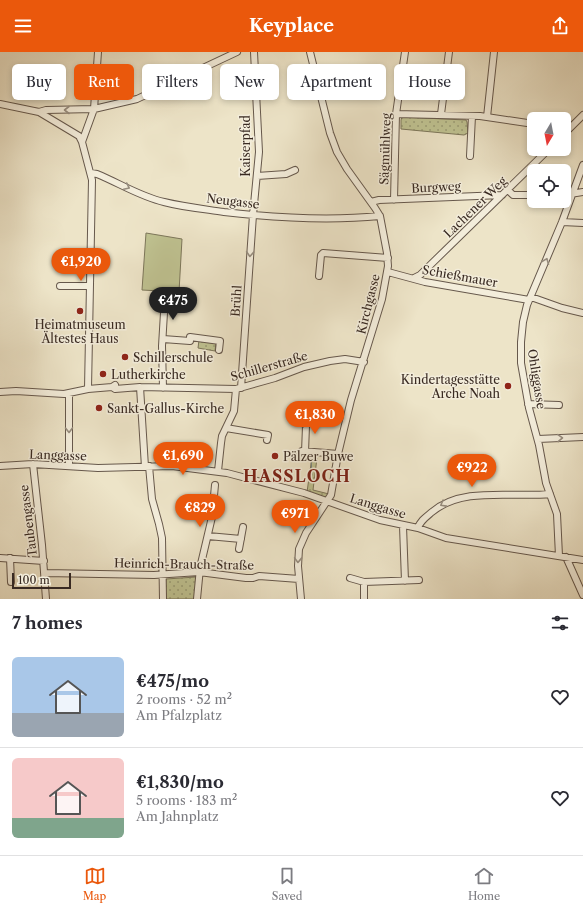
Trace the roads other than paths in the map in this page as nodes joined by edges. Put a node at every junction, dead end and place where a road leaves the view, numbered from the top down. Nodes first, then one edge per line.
1 (98, 52) edge
2 (236, 52) edge
3 (254, 52) edge
4 (310, 52) edge
5 (405, 52) edge
6 (449, 52) edge
7 (494, 52) edge
8 (0, 104) edge
9 (94, 109) junction
10 (39, 112) junction
11 (396, 114) junction
12 (441, 114) junction
13 (583, 115) edge
14 (472, 116) junction
15 (487, 117) junction
16 (527, 123) edge
17 (571, 126) edge
18 (82, 142) junction
19 (470, 156) dead end
20 (542, 156) edge
21 (583, 165) edge
22 (296, 170) dead end
23 (91, 173) junction
24 (257, 176) junction
25 (508, 190) junction
26 (583, 192) edge
27 (502, 195) junction
28 (527, 195) edge
29 (573, 195) junction
30 (394, 200) junction
31 (371, 202) junction
32 (253, 215) junction
33 (380, 216) junction
34 (562, 222) junction
35 (583, 223) edge
36 (388, 258) junction
37 (388, 272) junction
38 (319, 276) dead end
39 (414, 278) junction
40 (60, 286) dead end
41 (90, 286) junction
42 (165, 296) dead end
43 (530, 298) junction
44 (583, 313) edge
45 (163, 339) junction
46 (219, 350) dead end
47 (364, 362) junction
48 (140, 387) junction
49 (162, 388) junction
50 (88, 389) junction
51 (239, 389) junction
52 (0, 392) edge
53 (69, 394) junction
54 (528, 404) junction
55 (559, 405) dead end
56 (304, 424) dead end
57 (226, 428) junction
58 (583, 437) edge
59 (538, 439) junction
60 (267, 440) dead end
61 (338, 454) junction
62 (33, 464) junction
63 (0, 466) edge
64 (69, 466) junction
65 (147, 466) junction
66 (218, 471) junction
67 (215, 485) dead end
68 (550, 494) junction
69 (328, 501) junction
70 (403, 526) junction
71 (242, 527) dead end
72 (418, 528) junction
73 (208, 536) junction
74 (241, 538) junction
75 (240, 549) dead end
76 (563, 557) junction
77 (0, 558) edge
78 (10, 558) junction
79 (583, 560) edge
80 (44, 561) junction
81 (199, 572) junction
82 (44, 573) junction
83 (163, 575) junction
84 (350, 578) dead end
85 (299, 579) junction
86 (405, 580) junction
87 (418, 580) dead end
88 (11, 582) dead end
89 (364, 582) junction
90 (583, 595) edge
91 (46, 599) edge
92 (163, 599) edge
93 (197, 599) edge
94 (301, 599) edge
95 (364, 599) edge

1 - 9 street
2 - 9 street
3 - 24 street, Kaiserpfad
4 - 31 street, Kirchgasse
5 - 11 street, Sägmühlweg
6 - 12 street
7 - 15 street
8 - 10 street
9 -> 10 street
9 - 18 street
10 - 18 street
11 - 12 street
11 - 30 street, Sägmühlweg
12 - 14 street
13 - 17 street
14 - 15 street
14 - 19 street
15 - 16 street
18 - 23 street
20 - 25 street, Lachener Weg
21 - 29 street, Ohliggasse
22 - 24 street
23 -> 32 street, Neugasse
23 - 41 street
24 - 32 street, Kaiserpfad
25 - 27 street, Lachener Weg
25 - 28 street
26 - 29 street
27 - 30 street, Burgweg
27 - 39 street, Lachener Weg
29 - 34 street, Ohliggasse
30 - 31 street, Burgweg
31 - 33 street, Kirchgasse
32 - 33 street, Neugasse
32 -> 51 street, Brühl
33 - 36 street, Kirchgasse
34 - 35 street
43 -> 34 street, Ohliggasse
36 - 37 street, Kirchgasse
36 - 38 street
37 - 39 street, Schießmauer
37 - 47 street, Kirchgasse
39 - 43 street, Schießmauer
40 - 41 street
41 - 50 street
42 - 45 street
43 - 44 street, Schießmauer
43 - 54 street, Ohliggasse
45 - 46 street
45 - 49 street
47 - 51 street, Schillerstraße
47 - 61 street, Kirchgasse
48 - 49 street, Schillerstraße
48 - 50 street, Schillerstraße
48 - 65 street
49 - 51 street, Schillerstraße
50 - 53 street, Schillerstraße
51 - 57 street, Brühl
52 - 53 street, Schillerstraße
53 -> 64 street
54 - 55 street
54 - 59 street, Ohliggasse
56 - 61 street
57 - 60 street
57 - 66 street, Brühl
59 -> 58 street
59 - 68 street, Ohliggasse
61 - 69 street, Kirchgasse
62 - 63 street, Langgasse
62 - 64 street, Langgasse
62 - 80 street, Taubengasse
64 - 65 street, Langgasse
65 - 66 street, Langgasse
65 - 83 street
66 - 69 street, Langgasse
67 - 73 street
68 -> 72 street
68 - 76 street, Ohliggasse
69 - 70 street, Langgasse
69 -> 85 street, Kirchgasse
70 - 72 street, Langgasse
70 - 86 street
71 - 74 street
72 - 76 street, Langgasse
73 - 74 street
73 - 81 street
74 - 75 street
76 - 79 street, Langgasse
76 - 90 street
77 - 78 street
78 - 80 street
78 - 88 street
80 - 82 street, Taubengasse
81 - 83 street, Heinrich-Brauch-Straße
81 - 85 street, Heinrich-Brauch-Straße
81 - 93 street
82 - 83 street, Heinrich-Brauch-Straße
82 - 91 street, Taubengasse
83 - 92 street
84 - 89 street
85 - 94 street, Kirchgasse
86 - 87 street
86 - 89 street
89 - 95 street

